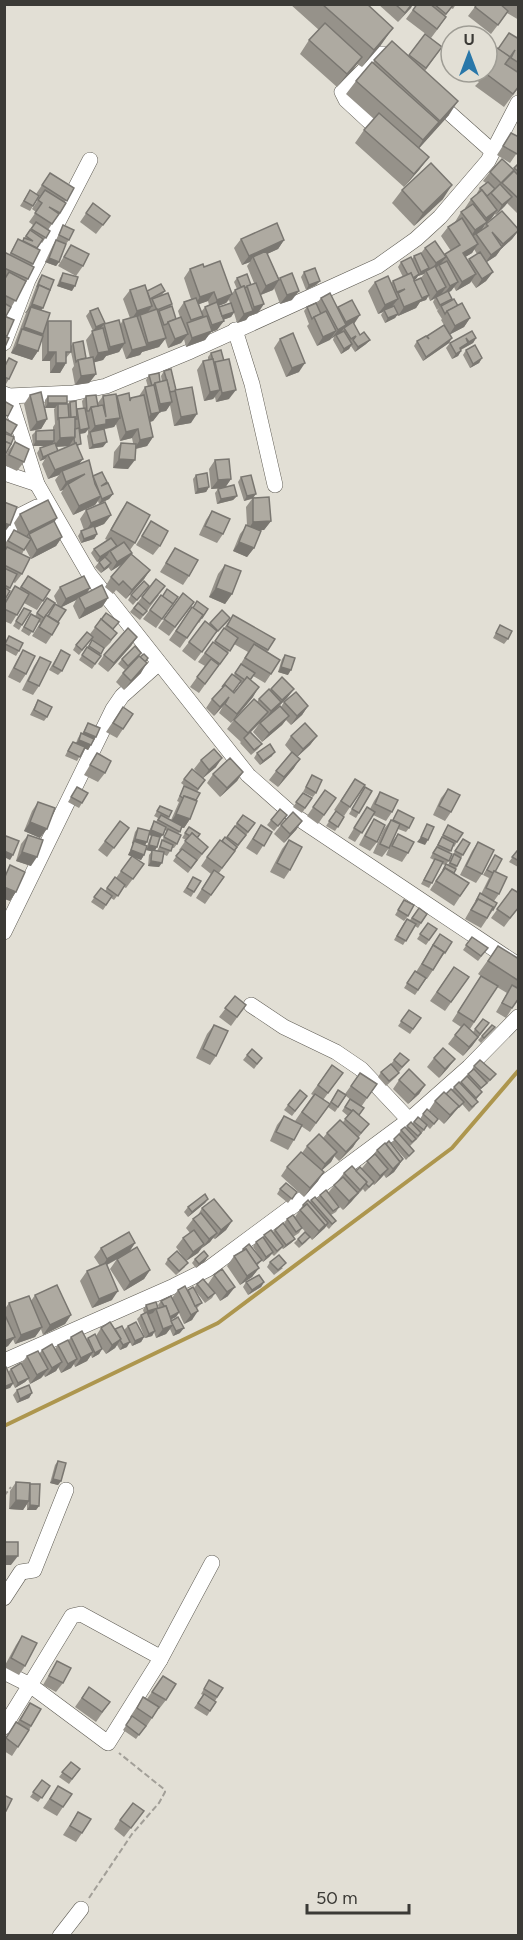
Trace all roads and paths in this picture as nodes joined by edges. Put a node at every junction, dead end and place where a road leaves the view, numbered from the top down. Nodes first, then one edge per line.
1 (404, 70) edge
2 (428, 93) edge
3 (519, 103) edge
4 (396, 146) edge
5 (492, 151) junction
6 (90, 160) dead end
7 (235, 330) junction
8 (4, 343) edge
9 (7, 395) edge
10 (4, 473) edge
11 (38, 484) junction
12 (275, 485) dead end
13 (48, 502) junction
14 (4, 539) edge
15 (159, 663) junction
16 (4, 932) edge
17 (519, 965) edge
18 (251, 1005) dead end
19 (519, 1017) edge
20 (409, 1120) junction
21 (4, 1361) edge
22 (11, 1487) dead end
23 (66, 1490) dead end
24 (4, 1496) edge
25 (212, 1563) dead end
26 (4, 1598) edge
27 (160, 1660) junction
28 (4, 1672) edge
29 (30, 1685) junction
30 (4, 1727) edge
31 (108, 1743) junction
32 (81, 1910) joint
33 (60, 1935) edge

1 - 4 street
2 - 5 street
3 - 5 street
5 - 7 street
6 - 8 street
7 - 9 street
7 - 12 street
9 - 11 street
10 - 11 street
11 - 13 street
13 - 14 street
13 - 15 street
15 - 16 street
15 - 17 street
18 - 20 street
19 - 20 street
20 - 21 street
22 - 24 path
23 - 26 street
25 - 27 street
27 - 29 street
27 - 31 street
28 - 29 street
29 - 30 street
29 - 31 street
31 - 32 path
32 - 33 street

